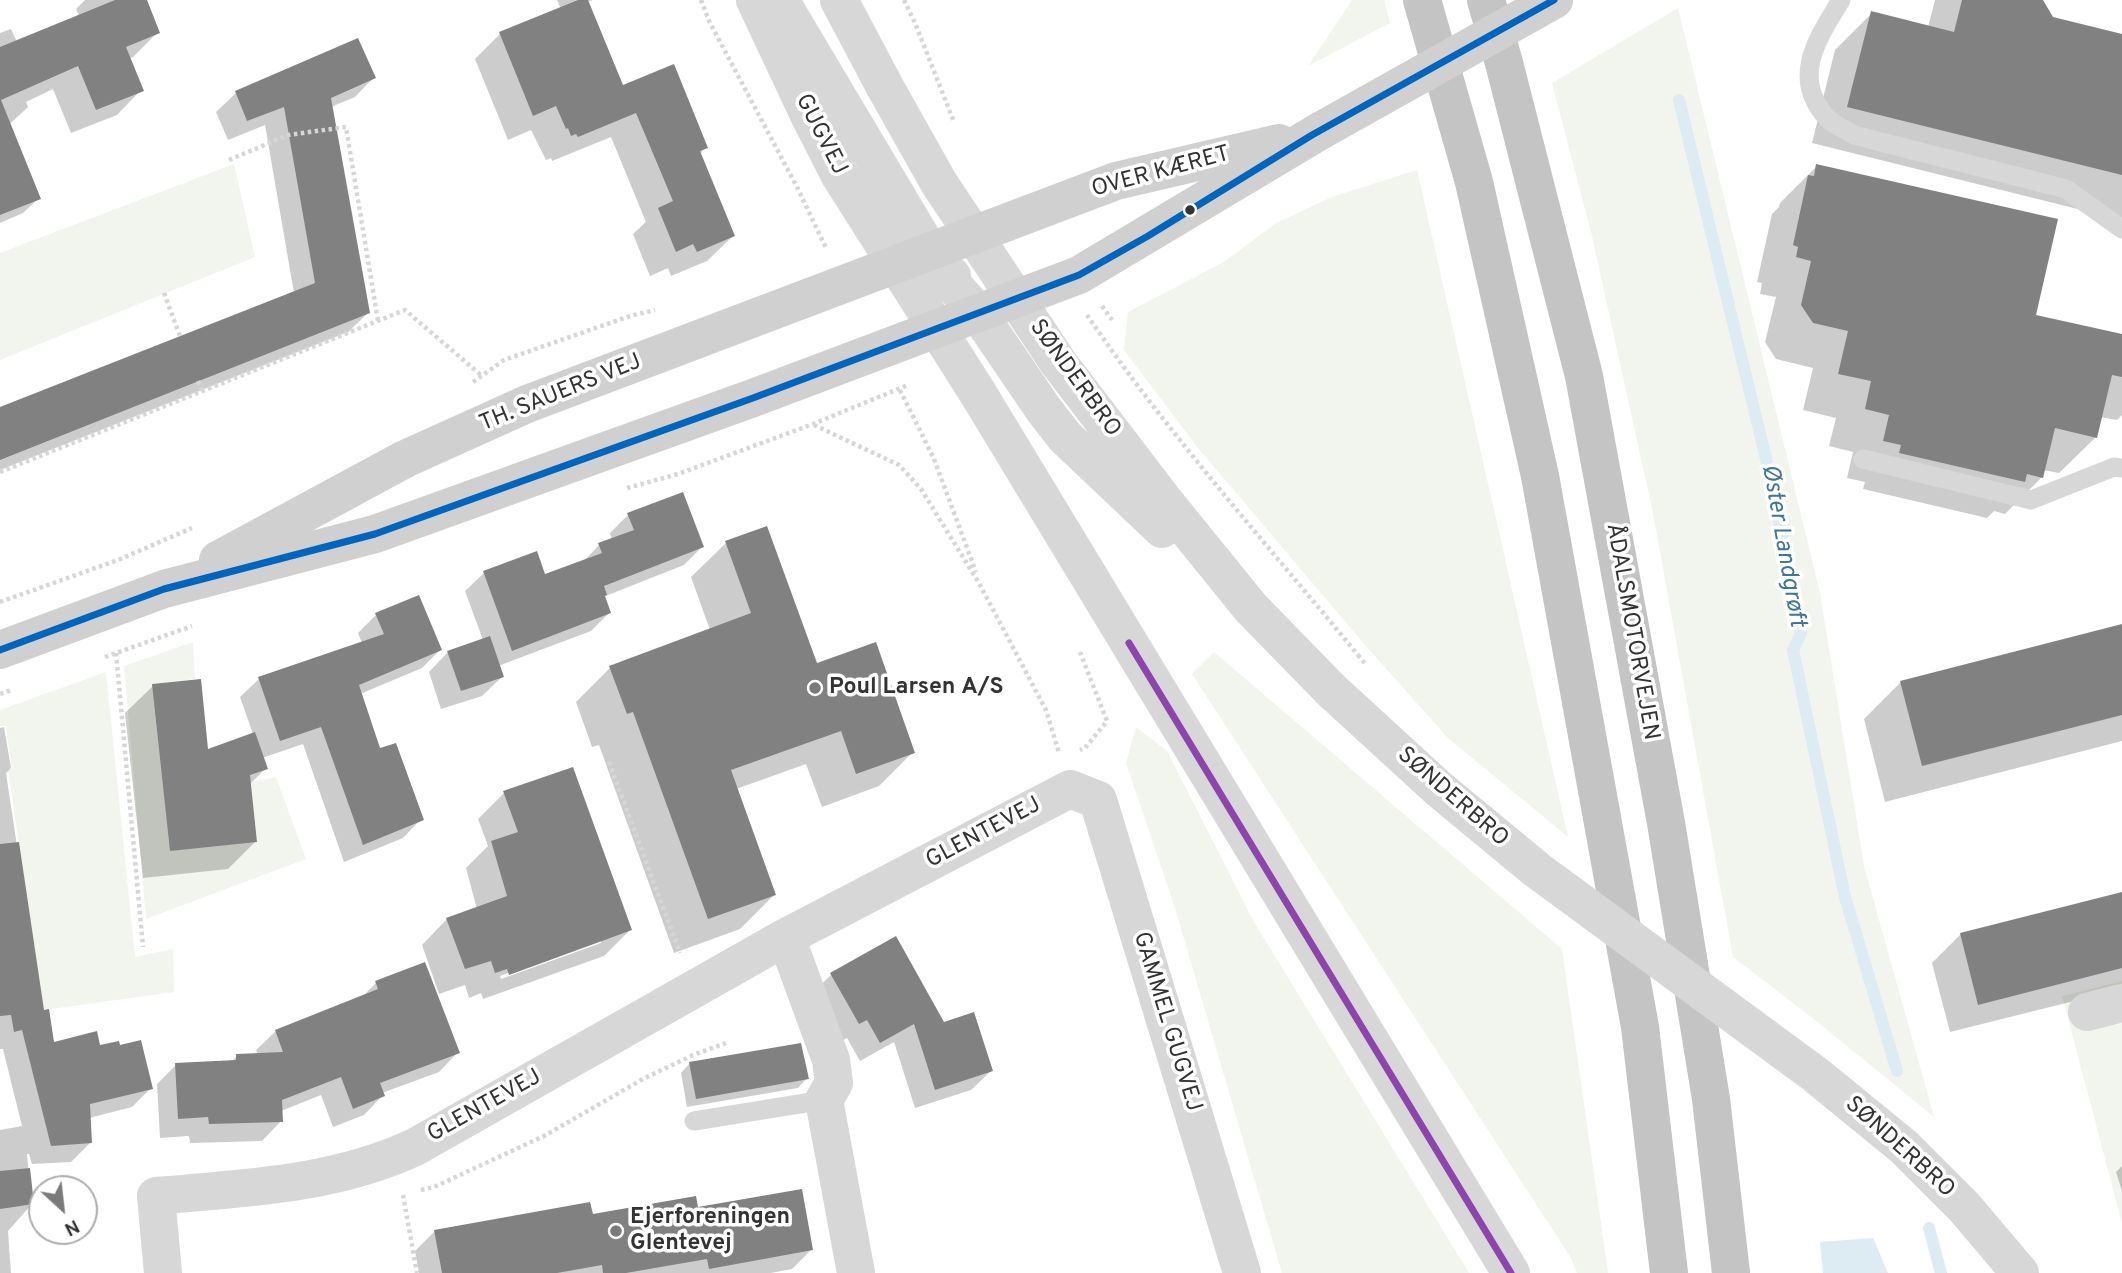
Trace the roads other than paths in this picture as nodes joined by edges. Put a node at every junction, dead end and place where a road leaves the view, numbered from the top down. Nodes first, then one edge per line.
1 (754, 0) edge
2 (780, 0) edge
3 (839, 0) edge
4 (1422, 0) edge
5 (1486, 0) edge
6 (1554, 0) edge
7 (1841, 0) edge
8 (1316, 133) junction
9 (2122, 229) edge
10 (974, 235) junction
11 (913, 258) junction
12 (1016, 299) junction
13 (978, 313) junction
14 (936, 328) junction
15 (1863, 459) dead end
16 (2122, 468) edge
17 (164, 589) junction
18 (0, 650) edge
19 (1329, 688) junction
20 (1065, 773) joint
21 (786, 937) junction
22 (824, 1100) junction
23 (694, 1121) dead end
24 (163, 1273) edge
25 (856, 1273) edge
26 (1242, 1273) edge
27 (1511, 1273) edge
28 (1669, 1273) edge
29 (1731, 1273) edge
30 (2020, 1273) edge

1 - 11 street, GUGVEJ
2 - 11 street
3 - 10 street
4 - 28 highway
5 - 29 highway, ÅDALSMOTORVEJEN
6 - 8 main road, OVER KÆRET, bridge
7 - 9 lane
8 - 10 main road, OVER KÆRET
8 - 12 main road, OVER KÆRET
10 - 11 main road, TH. SAUERS VEJ
10 - 12 street, SØNDERBRO
11 - 12 street
11 - 13 street
11 - 14 street
11 - 17 main road, TH. SAUERS VEJ
12 - 13 main road, TH. SAUERS VEJ
12 - 19 street, SØNDERBRO
13 - 14 main road, TH. SAUERS VEJ
13 - 19 street
14 - 17 main road, TH. SAUERS VEJ
14 - 27 street
15 - 16 lane
17 - 18 main road, TH. SAUERS VEJ
19 - 30 street, SØNDERBRO, bridge
20 - 21 street, GLENTEVEJ
20 - 26 street, GAMMEL GUGVEJ
21 - 22 street
21 - 24 street, GLENTEVEJ
22 - 23 lane
22 - 25 street

